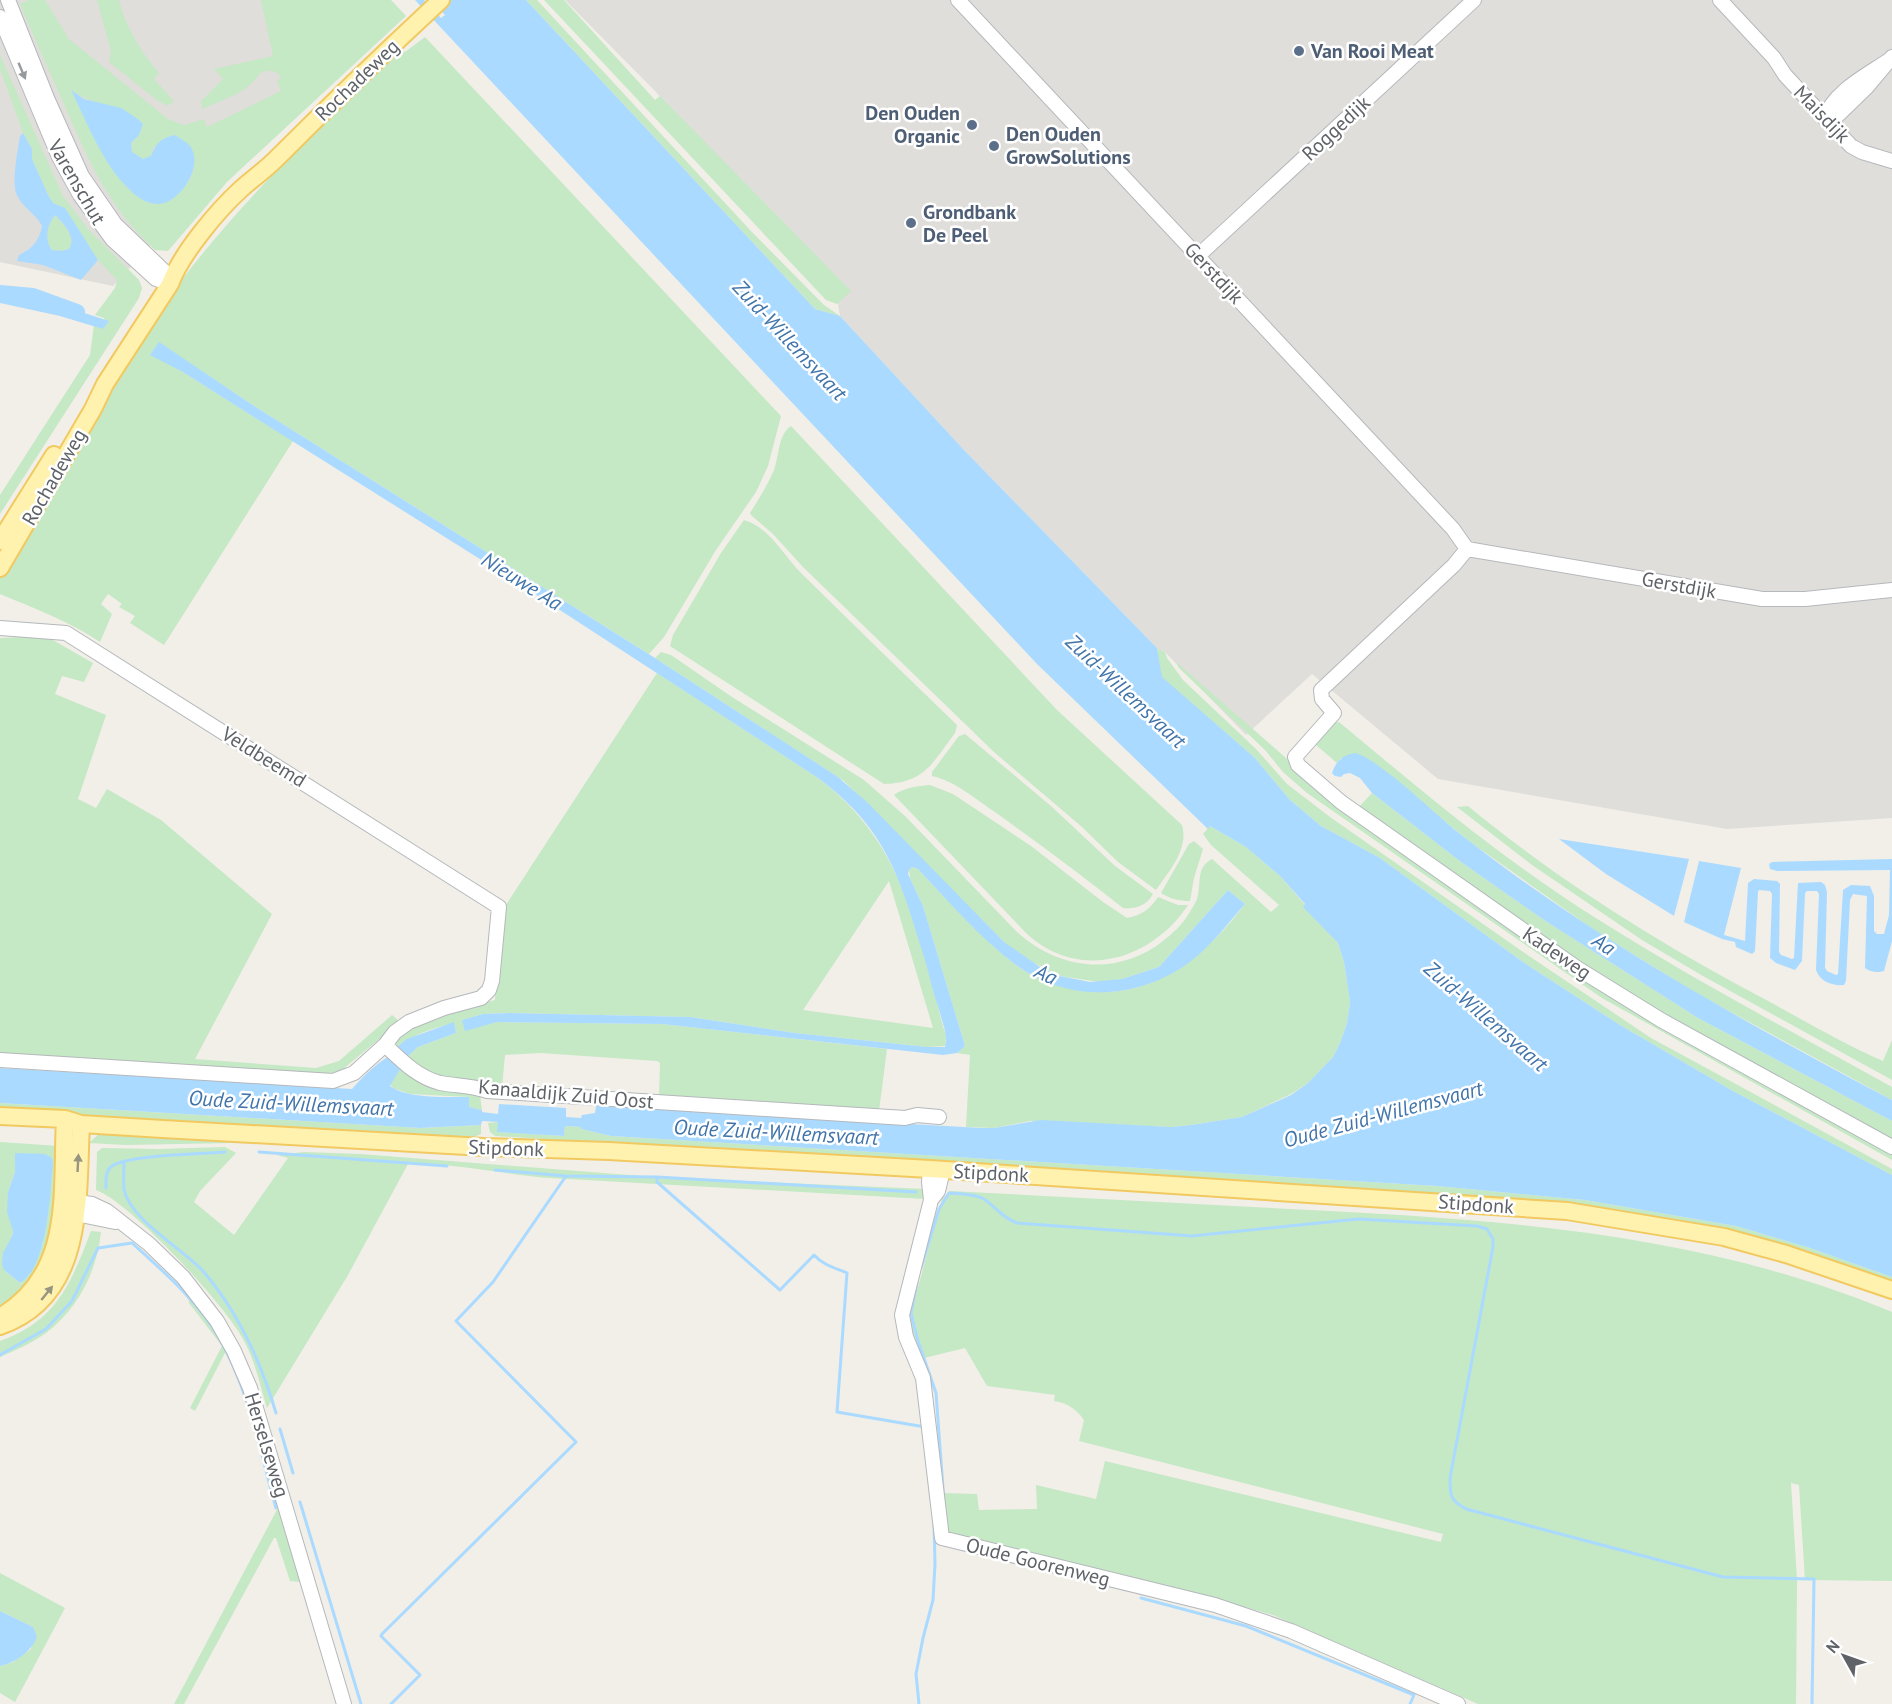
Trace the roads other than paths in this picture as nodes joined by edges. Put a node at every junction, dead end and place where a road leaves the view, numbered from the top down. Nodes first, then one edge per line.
1 (441, 0) edge
2 (958, 0) edge
3 (1474, 0) edge
4 (1720, 0) edge
5 (6, 6) edge
6 (1890, 59) edge
7 (1830, 115) junction
8 (1886, 158) edge
9 (1198, 256) junction
10 (170, 284) junction
11 (105, 384) junction
12 (0, 541) edge
13 (1467, 549) junction
14 (0, 567) edge
15 (1892, 590) edge
16 (0, 619) edge
17 (0, 628) edge
18 (21, 629) junction
19 (393, 1053) junction
20 (0, 1060) edge
21 (0, 1116) edge
22 (939, 1117) dead end
23 (70, 1124) junction
24 (0, 1126) edge
25 (1892, 1147) edge
26 (936, 1169) junction
27 (72, 1207) junction
28 (1892, 1290) edge
29 (0, 1317) edge
30 (0, 1326) edge
31 (344, 1704) edge
32 (1458, 1704) edge

1 - 10 main road, Rochadeweg
2 - 9 street, Gerstdijk
3 - 9 street, Roggedijk
4 - 7 street, Maisdijk
5 - 10 street, Varenschut
6 - 7 street
7 - 8 street, Maisdijk
9 - 13 street, Gerstdijk
10 - 11 main road, Rochadeweg
11 - 12 main road, Rochadeweg
11 - 14 main road, Rochadeweg
13 - 15 street, Gerstdijk
13 - 25 street, Kadeweg
16 - 18 street, Veldbeemd
17 - 18 street, Veldbeemd
18 - 19 street, Veldbeemd
19 - 20 street
19 - 22 street, Kanaaldijk Zuid Oost
21 - 23 main road, Stipdonk
23 - 24 main road, Stipdonk
23 - 26 main road, Stipdonk
23 - 27 main road
26 - 28 main road, Stipdonk
26 - 32 street, Oude Goorenweg
27 - 29 main road
30 -> 27 main road
27 - 31 street, Herselseweg

